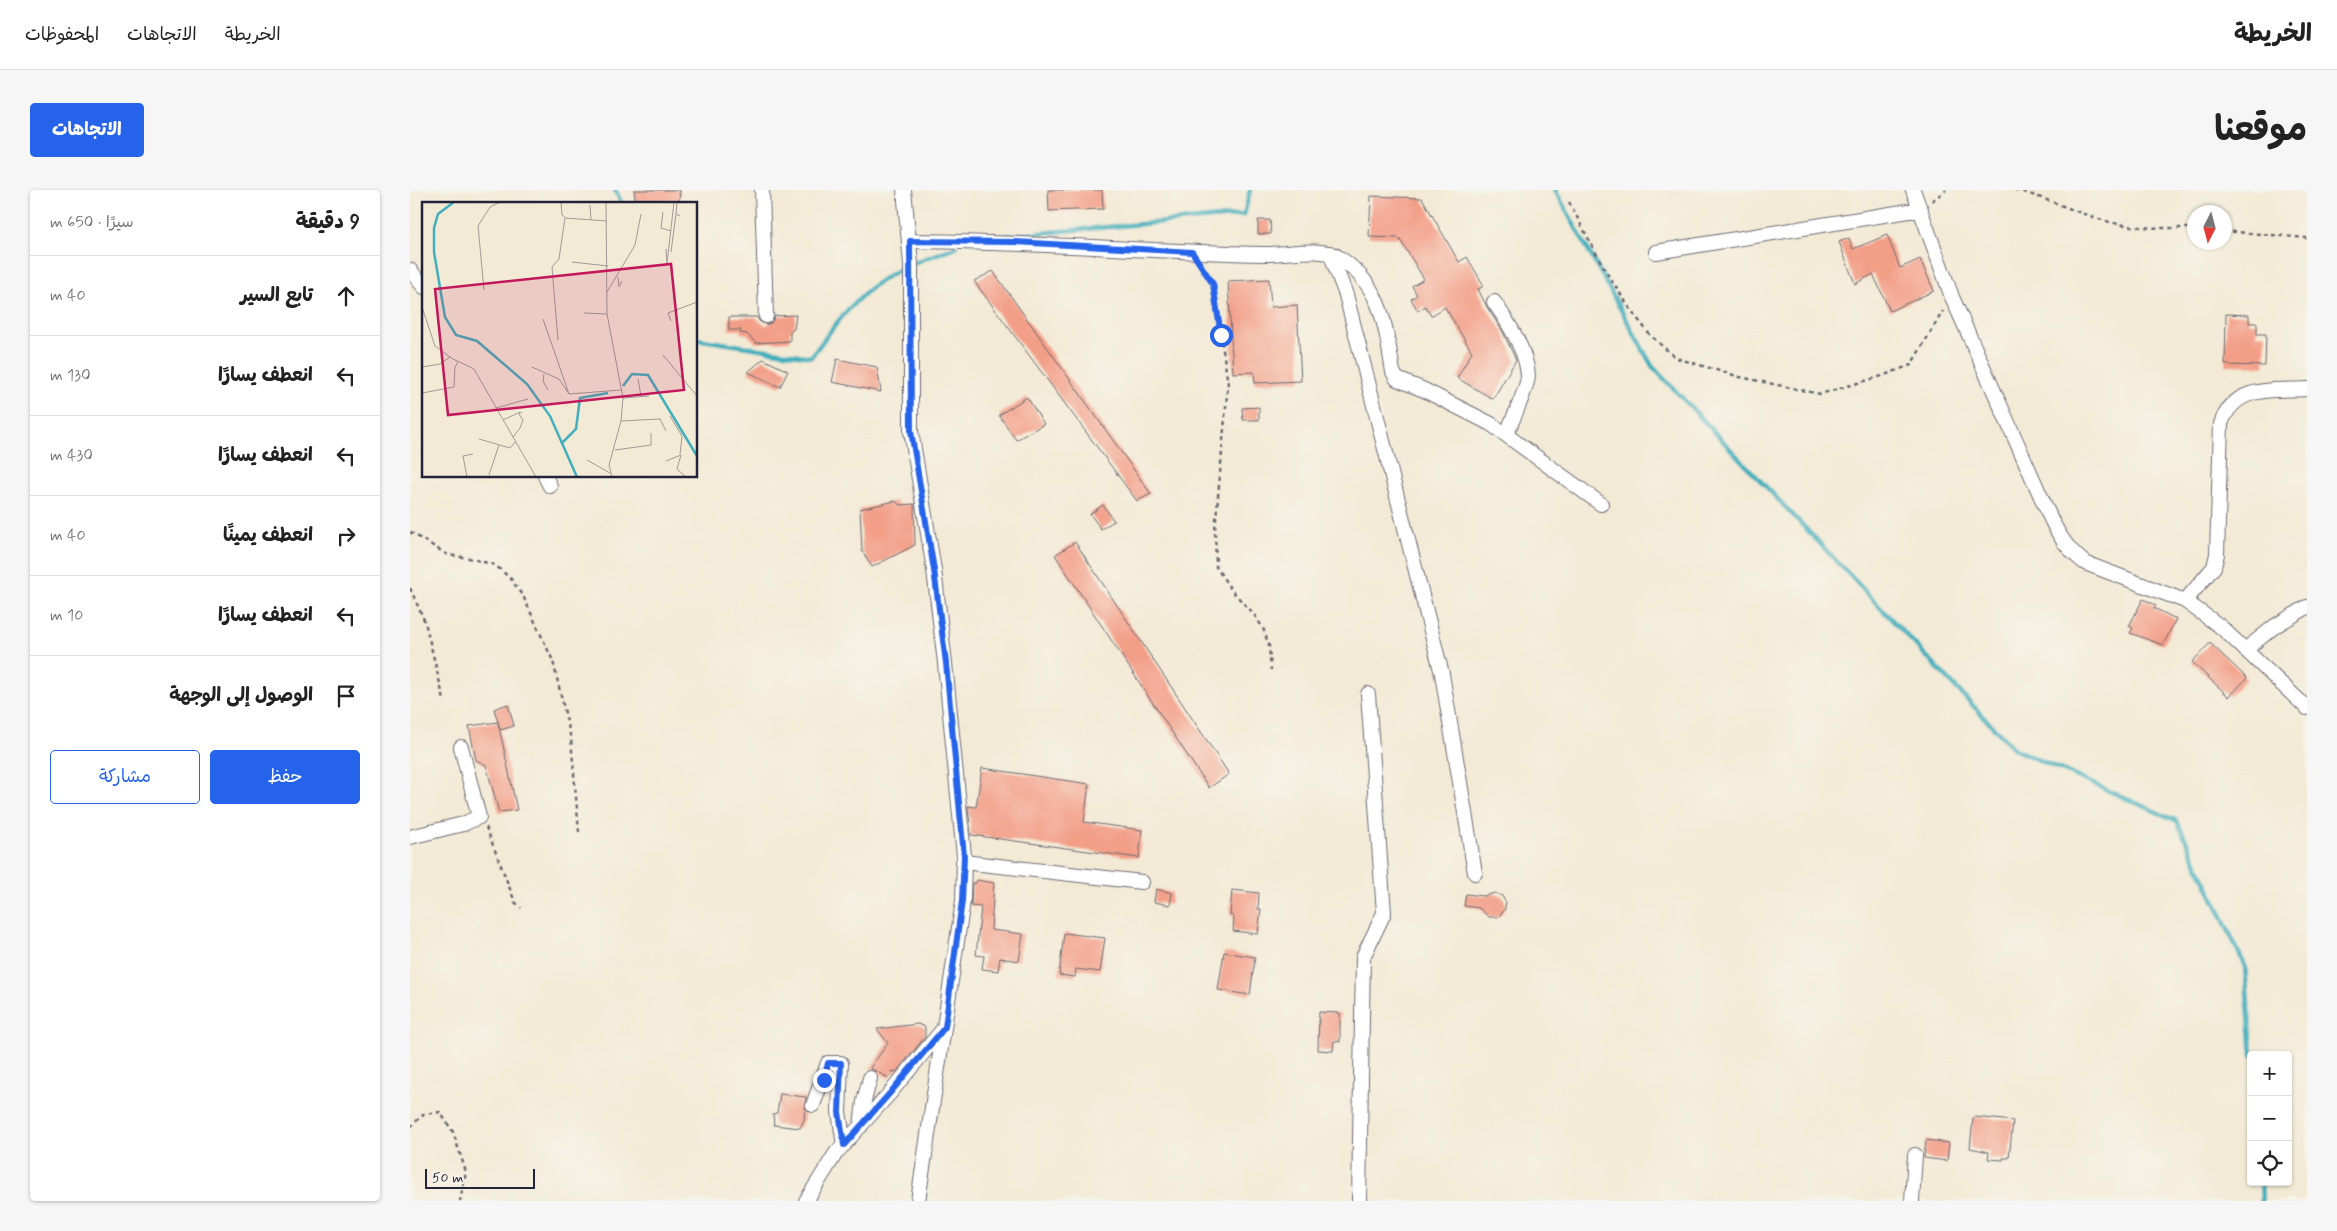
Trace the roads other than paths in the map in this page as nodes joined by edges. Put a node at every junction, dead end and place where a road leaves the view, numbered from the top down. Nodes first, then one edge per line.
1 (762, 190) edge
2 (904, 190) edge
3 (1913, 190) edge
4 (1921, 209) junction
5 (910, 246) junction
6 (1656, 252) dead end
7 (1330, 253) junction
8 (410, 270) edge
9 (422, 285) edge
10 (1494, 302) dead end
11 (766, 316) dead end
12 (2307, 390) edge
13 (1506, 436) junction
14 (1601, 504) dead end
15 (2185, 601) junction
16 (2307, 607) edge
17 (2245, 650) junction
18 (1368, 694) dead end
19 (2307, 708) edge
20 (461, 747) dead end
21 (410, 838) edge
22 (963, 862) junction
23 (1475, 873) dead end
24 (1142, 882) dead end
25 (945, 1027) junction
26 (870, 1078) dead end
27 (813, 1105) dead end
28 (861, 1126) junction
29 (844, 1145) junction
30 (1915, 1154) dead end
31 (806, 1201) edge
32 (918, 1201) edge
33 (1359, 1201) edge
34 (1912, 1201) edge

1 - 11 street
2 - 5 street
3 - 4 street
4 - 6 street
4 - 15 street
5 - 7 street
5 - 22 street
7 - 13 street
7 - 23 street
8 - 9 street
10 - 13 street
12 - 15 street
13 - 14 street
15 - 17 street
16 - 17 street
17 - 19 street
18 - 33 street
20 - 21 street
22 - 24 street
22 - 25 street
25 - 28 street
25 - 32 street
26 - 28 street
27 - 29 street
28 - 29 street
29 - 31 street
30 - 34 street

